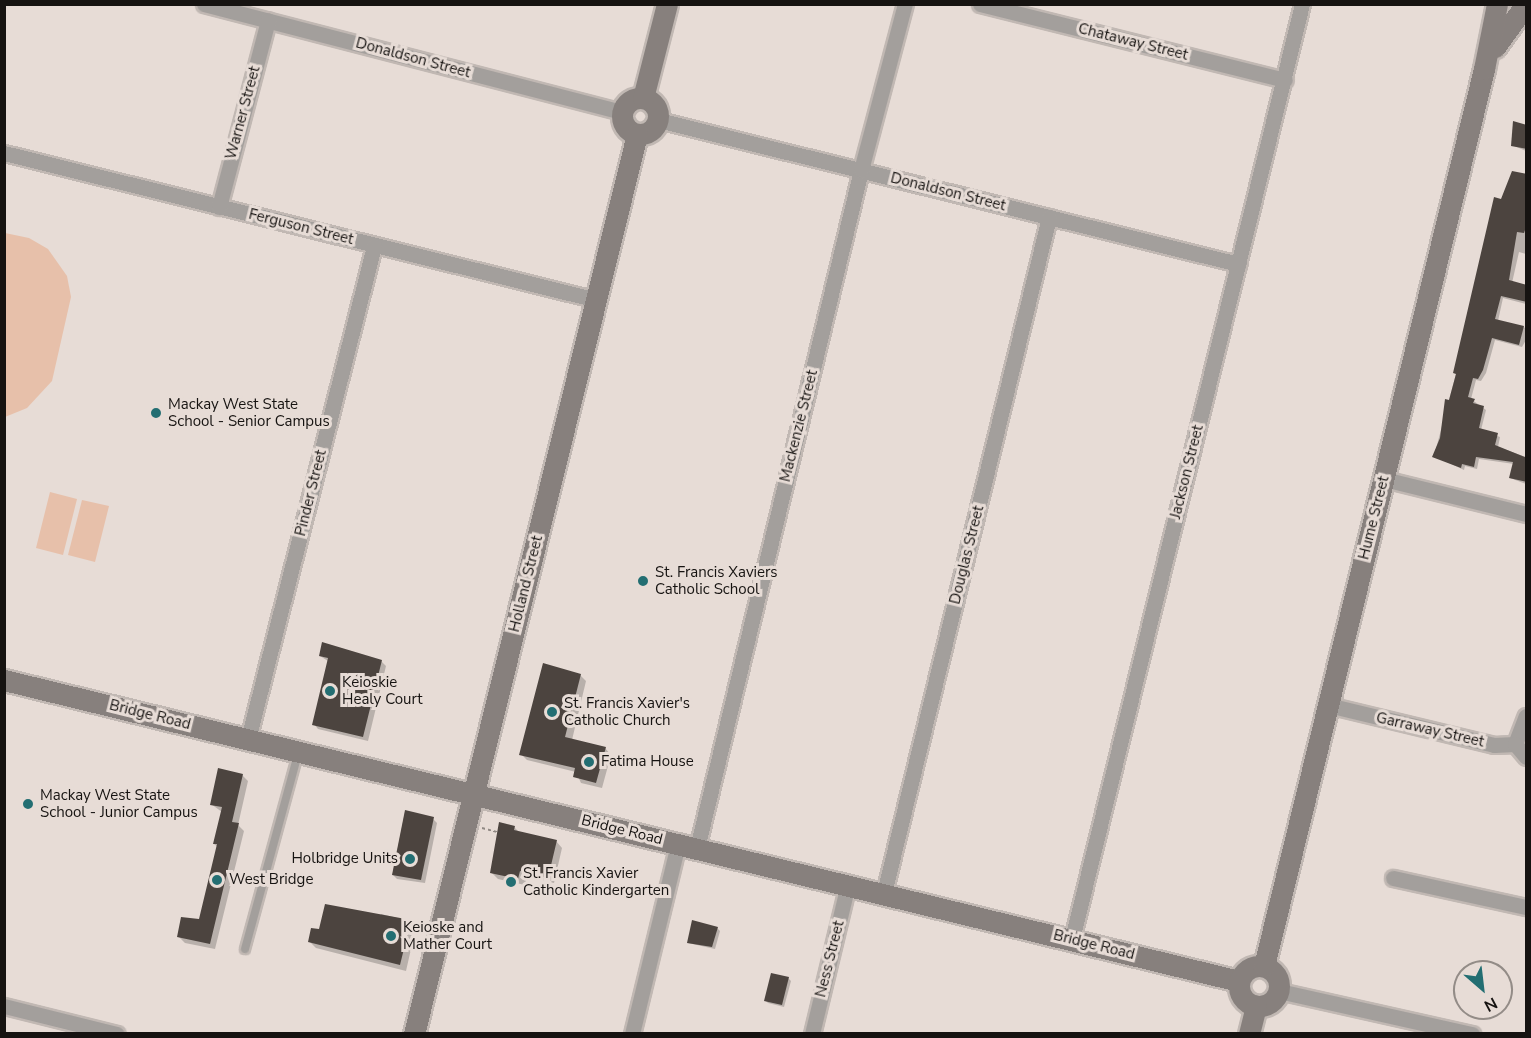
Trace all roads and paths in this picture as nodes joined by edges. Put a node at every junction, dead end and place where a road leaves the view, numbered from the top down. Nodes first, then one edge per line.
1 (204, 4) edge
2 (667, 4) edge
3 (905, 4) edge
4 (980, 4) edge
5 (1302, 4) edge
6 (1497, 4) edge
7 (1526, 4) edge
8 (268, 20) junction
9 (1485, 69) junction
10 (1285, 80) junction
11 (643, 98) junction
12 (622, 112) junction
13 (658, 120) junction
14 (637, 134) junction
15 (4, 153) edge
16 (861, 170) junction
17 (219, 207) junction
18 (1049, 217) junction
19 (374, 246) junction
20 (1238, 264) junction
21 (597, 300) junction
22 (1384, 479) junction
23 (1527, 514) edge
24 (4, 680) edge
25 (1328, 705) junction
26 (1527, 716) edge
27 (248, 739) junction
28 (1515, 744) junction
29 (298, 752) junction
30 (1527, 757) edge
31 (473, 794) junction
32 (482, 828) dead end
33 (497, 832) dead end
34 (688, 846) junction
35 (1393, 878) dead end
36 (848, 884) junction
37 (884, 893) junction
38 (1527, 908) edge
39 (1072, 939) junction
40 (245, 949) dead end
41 (1264, 966) junction
42 (1239, 981) junction
43 (1279, 991) junction
44 (4, 1006) edge
45 (1256, 1006) junction
46 (117, 1034) edge
47 (414, 1034) edge
48 (632, 1034) edge
49 (812, 1034) edge
50 (1249, 1034) edge
51 (1472, 1034) edge

1 - 8 street, Donaldson Street
2 - 11 street
3 - 16 street, Mackenzie Street
4 - 10 street, Chataway Street
5 - 10 street, Jackson Street
6 - 9 street, Hume Street
7 - 9 street, Hume Street
8 - 12 street, Donaldson Street
8 - 17 street, Warner Street
9 - 22 street, Hume Street
10 - 20 street, Jackson Street
11 - 12 street
11 - 13 street
12 - 14 street
13 - 14 street
13 - 16 street, Donaldson Street
14 - 21 street, Holland Street
15 - 17 street, Ferguson Street
16 - 18 street, Donaldson Street
16 - 34 street, Mackenzie Street
17 - 19 street, Ferguson Street
18 - 20 street, Donaldson Street
18 - 37 street, Douglas Street
19 - 21 street, Ferguson Street
19 - 27 street, Pinder Street
20 - 39 street, Jackson Street
21 - 31 street, Holland Street
22 - 23 street
22 - 25 street, Hume Street
24 - 27 street, Bridge Road
25 - 28 street, Garraway Street
25 - 41 street, Hume Street
26 - 28 street
27 - 29 street, Bridge Road
28 - 30 street
29 - 31 street, Bridge Road
29 - 40 lane
31 - 34 street, Bridge Road
31 - 47 street, Holland Street
32 - 33 path
34 - 36 street, Bridge Road
34 - 48 street, Mackenzie Street
35 - 38 street
36 - 37 street, Bridge Road
36 - 49 street, Ness Street
37 - 39 street, Bridge Road
39 - 42 street, Bridge Road
41 - 42 street
41 - 43 street
42 - 45 street
43 - 45 street
43 - 51 street
44 - 46 street
45 - 50 street

